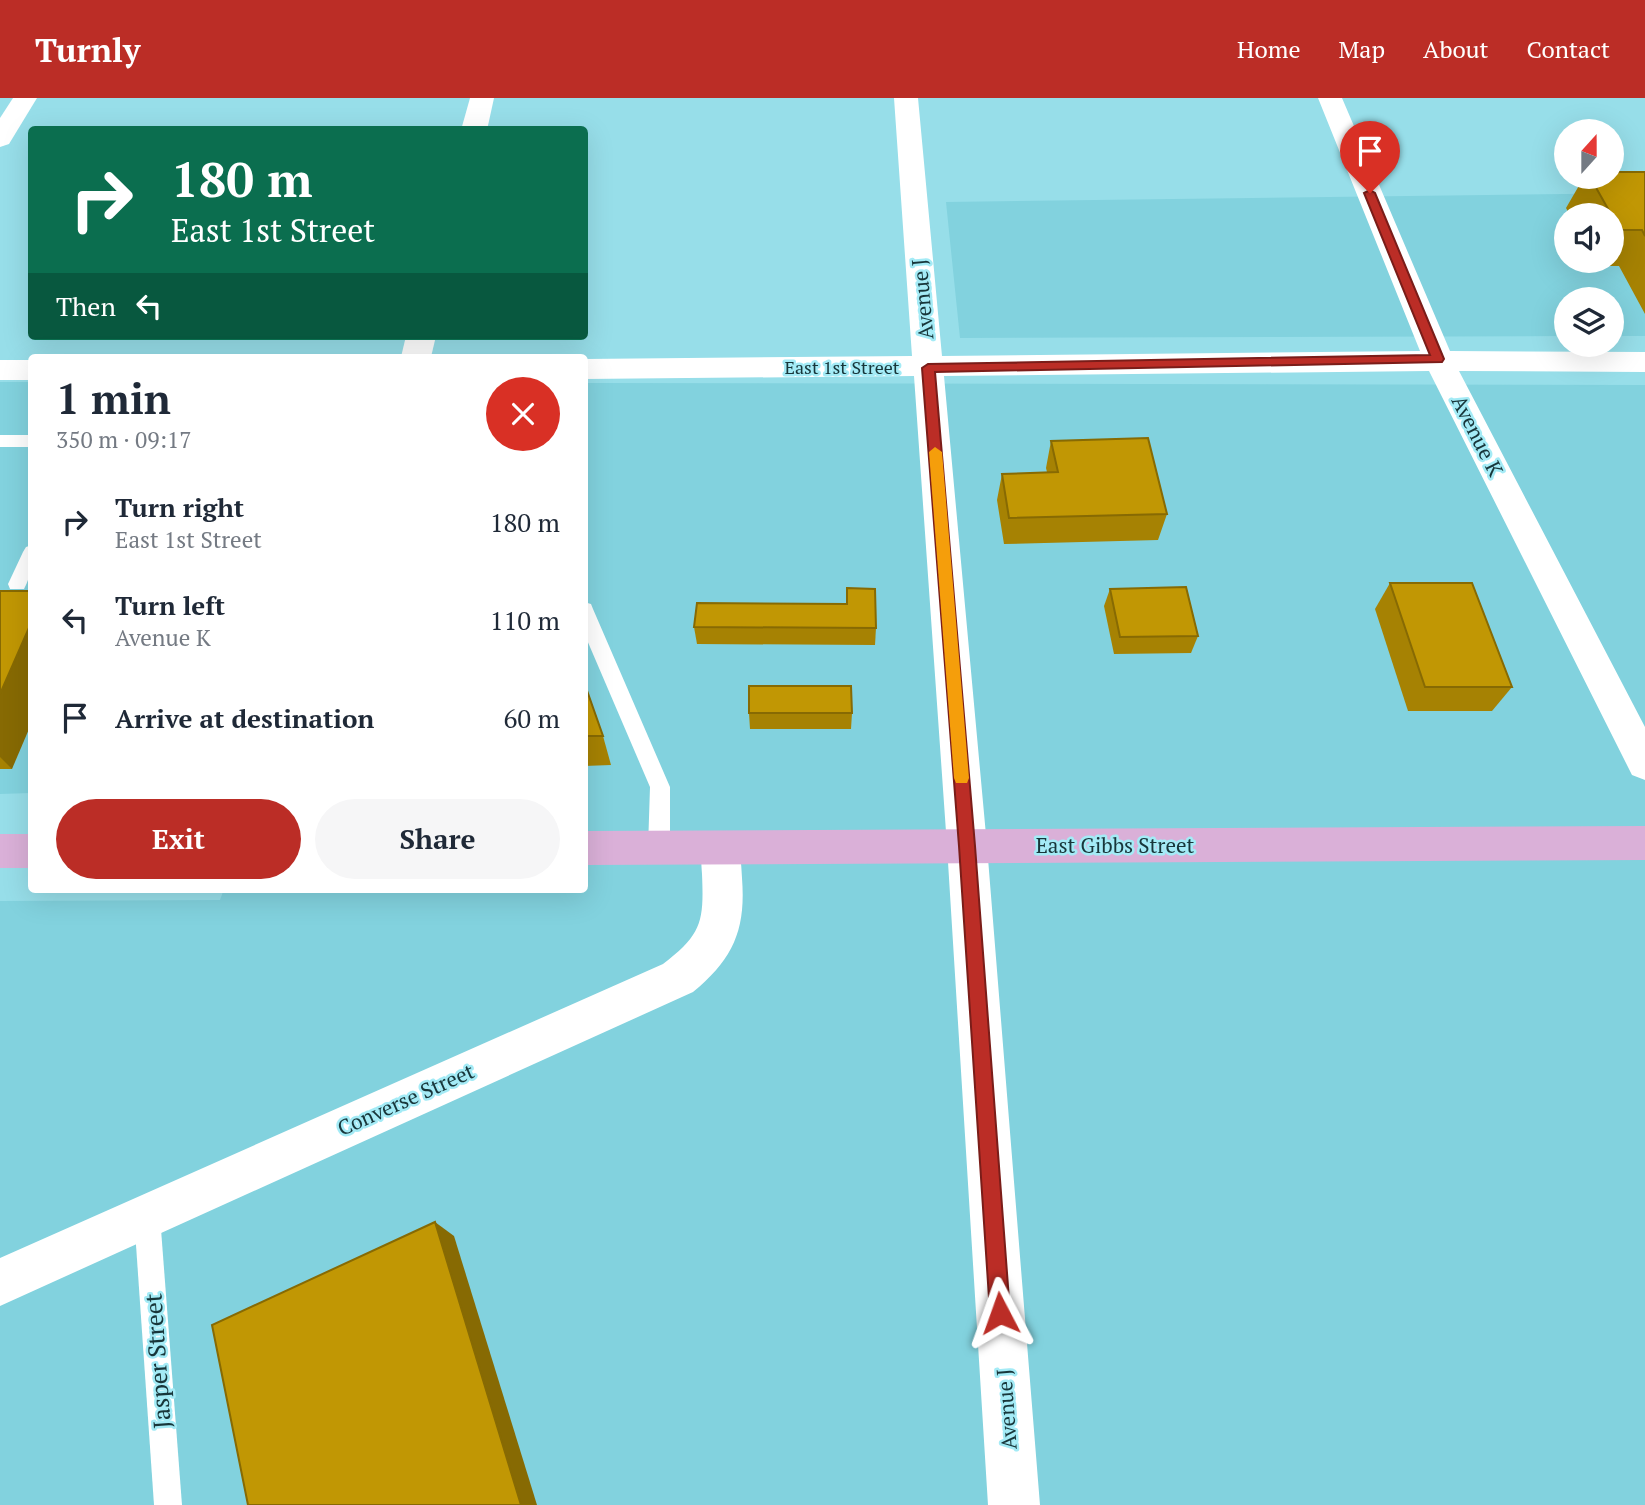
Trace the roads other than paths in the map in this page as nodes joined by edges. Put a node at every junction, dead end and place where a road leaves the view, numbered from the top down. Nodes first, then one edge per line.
1 (25, 98) edge
2 (482, 98) edge
3 (906, 98) edge
4 (1330, 98) edge
5 (475, 126) edge
6 (0, 139) edge
7 (1438, 359) junction
8 (1645, 362) edge
9 (928, 368) junction
10 (588, 369) edge
11 (0, 370) edge
12 (28, 370) edge
13 (0, 441) edge
14 (28, 441) edge
15 (28, 561) edge
16 (17, 584) dead end
17 (588, 618) edge
18 (1645, 764) edge
19 (1645, 843) edge
20 (967, 846) junction
21 (588, 848) edge
22 (659, 848) junction
23 (720, 848) junction
24 (0, 851) edge
25 (28, 851) edge
26 (147, 1216) junction
27 (0, 1282) edge
28 (169, 1505) edge
29 (1014, 1505) edge

1 - 6 street
2 - 5 street
3 - 9 street, Avenue J
4 - 7 street, Avenue K
7 - 8 street, East 1st Street
7 - 9 street, East 1st Street
7 - 18 street, Avenue K
9 - 10 street, East 1st Street
9 - 20 street, Avenue J
11 - 12 street
13 - 14 lane
15 - 16 lane
17 - 22 lane
19 - 20 highway, East Gibbs Street
20 - 23 highway, East Gibbs Street
20 - 29 street, Avenue J
21 - 22 highway, East Gibbs Street
22 - 23 highway, East Gibbs Street
23 - 26 street, Converse Street
24 - 25 highway
26 - 27 street, Converse Street
26 - 28 lane, Jasper Street

